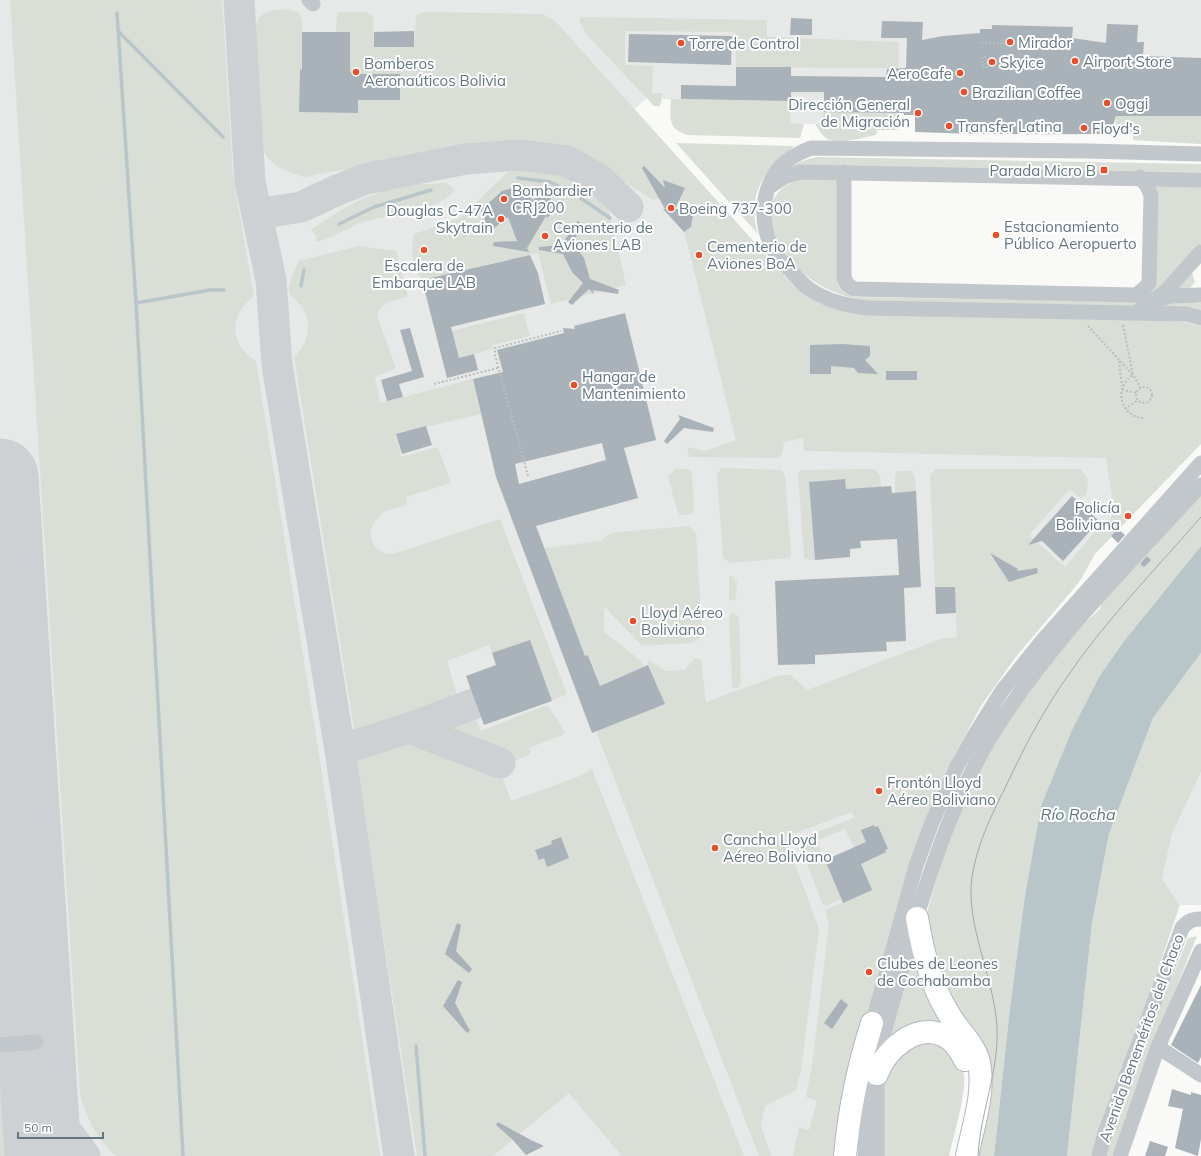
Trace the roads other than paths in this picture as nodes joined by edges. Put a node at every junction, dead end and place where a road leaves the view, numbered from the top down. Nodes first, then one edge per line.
1 (1201, 154) edge
2 (844, 172) junction
3 (1140, 177) junction
4 (1201, 180) edge
5 (769, 188) junction
6 (1201, 252) edge
7 (1196, 295) edge
8 (1155, 301) junction
9 (1129, 316) junction
10 (1201, 318) edge
11 (1201, 454) edge
12 (1201, 463) edge
13 (1201, 484) edge
14 (1087, 596) junction
15 (917, 918) junction
16 (1194, 920) edge
17 (1201, 951) edge
18 (872, 1023) junction
19 (36, 1042) dead end
20 (0, 1045) edge
21 (1158, 1047) junction
22 (877, 1074) junction
23 (1201, 1075) edge
24 (844, 1156) edge
25 (865, 1156) edge
26 (877, 1156) edge
27 (955, 1156) edge
28 (967, 1156) edge
29 (1099, 1156) edge
30 (1120, 1156) edge

1 - 5 street
2 - 3 street
2 - 3 street
2 - 5 street
3 - 4 street
5 - 9 street
6 - 8 street
7 - 8 street
8 - 9 street
9 - 10 street
11 - 14 street
12 - 14 street
13 - 14 street
14 - 15 street
14 - 18 street
15 - 22 street
15 - 28 highway
16 - 29 street, Avenida Beneméritos del Chaco
17 - 21 street, Avenida Beneméritos del Chaco
18 - 24 highway
18 - 25 street
19 - 20 street
21 - 23 street
21 - 30 street, Avenida Beneméritos del Chaco
22 - 26 street
22 - 27 highway

